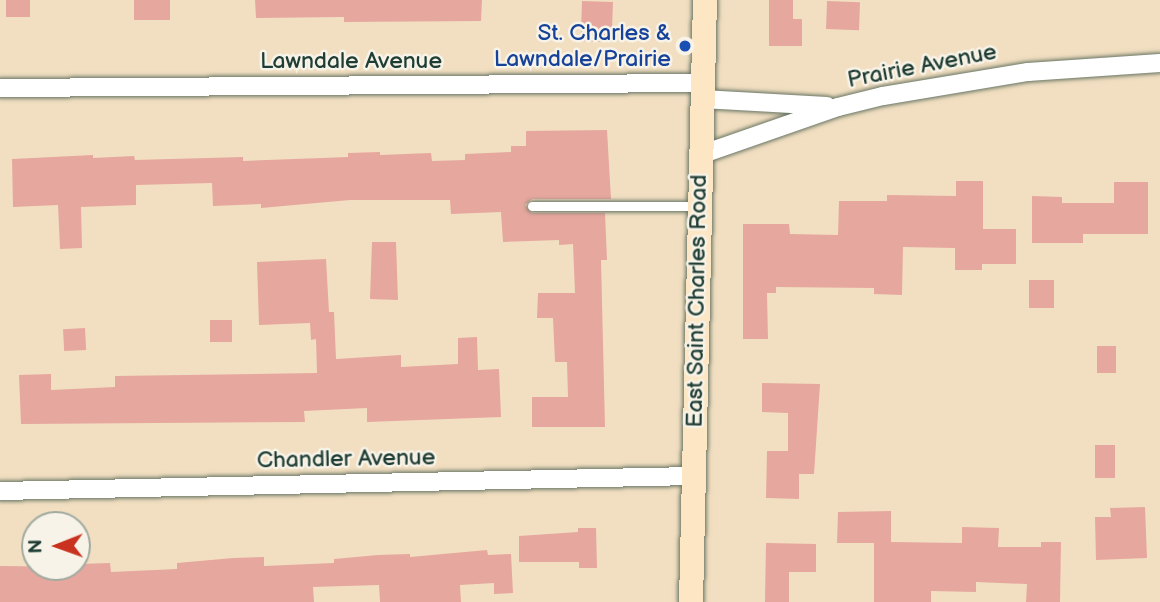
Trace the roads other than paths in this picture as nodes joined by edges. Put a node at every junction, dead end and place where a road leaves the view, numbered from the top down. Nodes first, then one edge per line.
1 (705, 0) edge
2 (1160, 63) edge
3 (0, 88) edge
4 (703, 91) junction
5 (838, 107) junction
6 (700, 155) junction
7 (532, 206) dead end
8 (700, 206) junction
9 (693, 476) junction
10 (0, 491) edge
11 (691, 602) edge

1 - 4 main road, East Saint Charles Road
2 - 5 street, Prairie Avenue
3 - 4 street, Lawndale Avenue
4 - 5 street, Lawndale Avenue
4 - 6 main road, East Saint Charles Road
5 - 6 street, Prairie Avenue
6 - 8 main road, East Saint Charles Road
7 - 8 lane
8 - 9 main road, East Saint Charles Road
9 - 10 street, Chandler Avenue
9 - 11 main road, East Saint Charles Road

